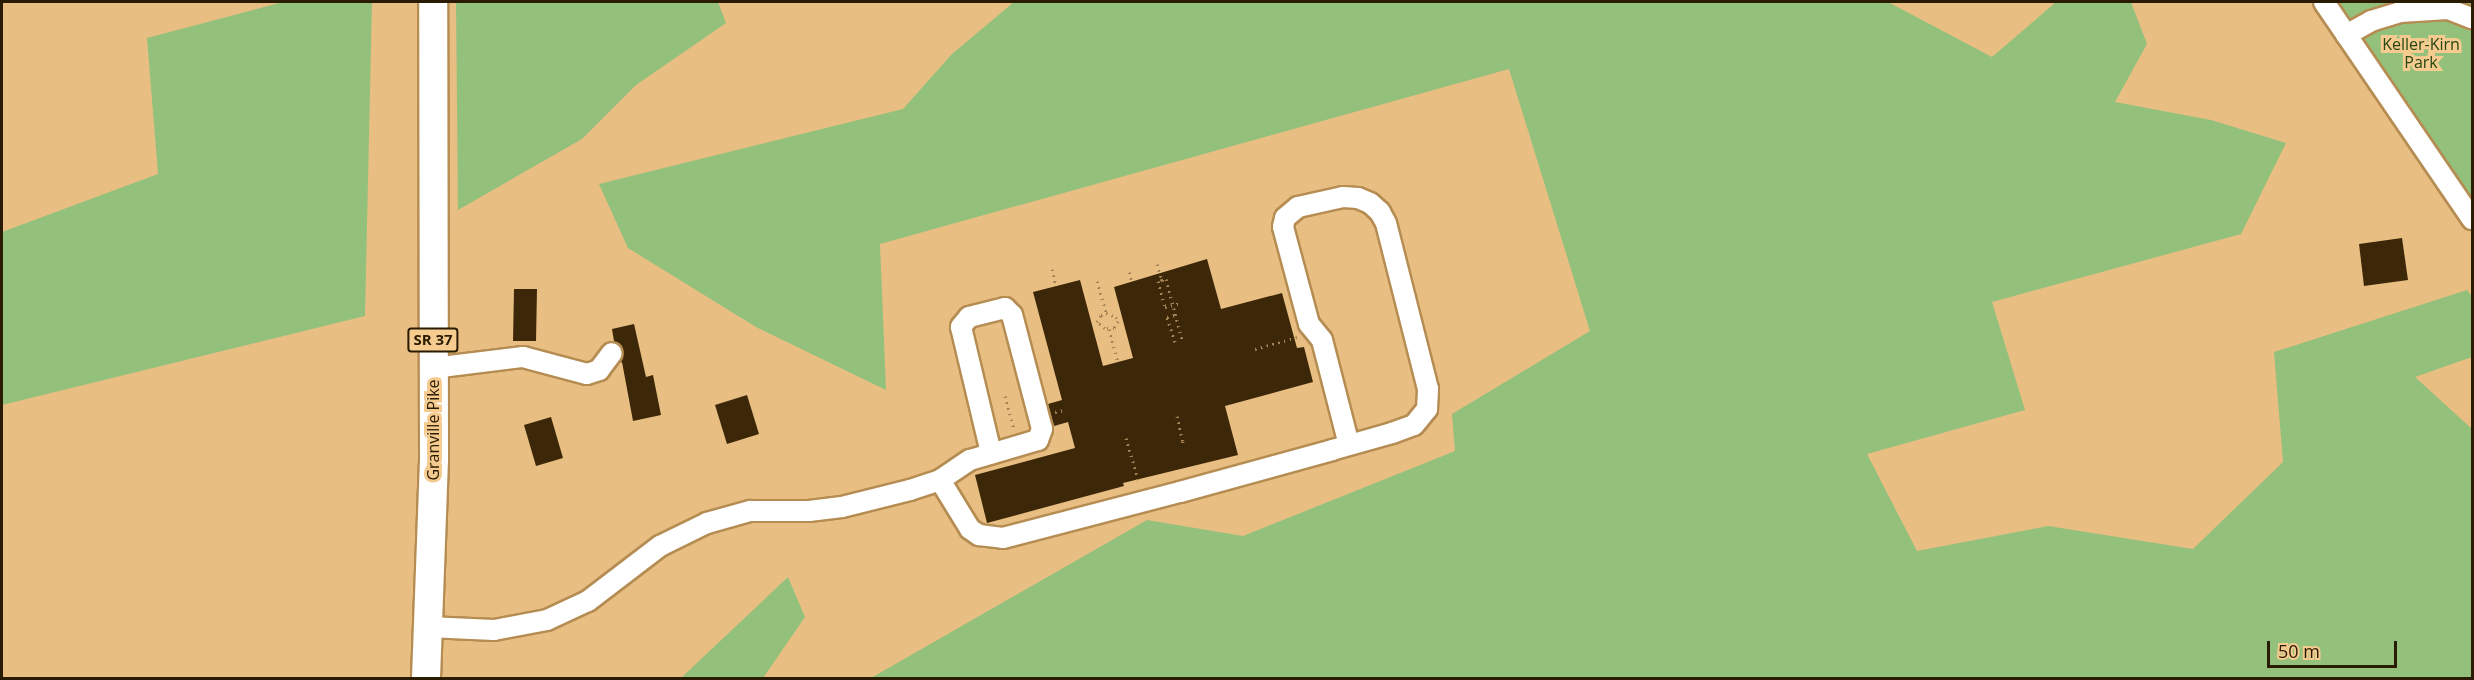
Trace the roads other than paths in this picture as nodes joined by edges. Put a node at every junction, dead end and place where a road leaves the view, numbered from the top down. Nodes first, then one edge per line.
1 (433, 2) edge
2 (2324, 2) edge
3 (2472, 18) edge
4 (2346, 35) junction
5 (2472, 219) edge
6 (612, 353) dead end
7 (433, 368) junction
8 (1349, 445) junction
9 (991, 453) junction
10 (940, 480) junction
11 (428, 627) junction
12 (426, 678) edge

1 - 7 highway, Granville Pike / SR 37
2 - 4 street
3 - 4 street
4 - 5 street
6 - 7 street
7 - 11 highway, Granville Pike / SR 37
8 - 8 street
8 - 10 street
9 - 9 street
9 - 10 street
10 - 11 street
11 - 12 highway, Granville Pike / SR 37

